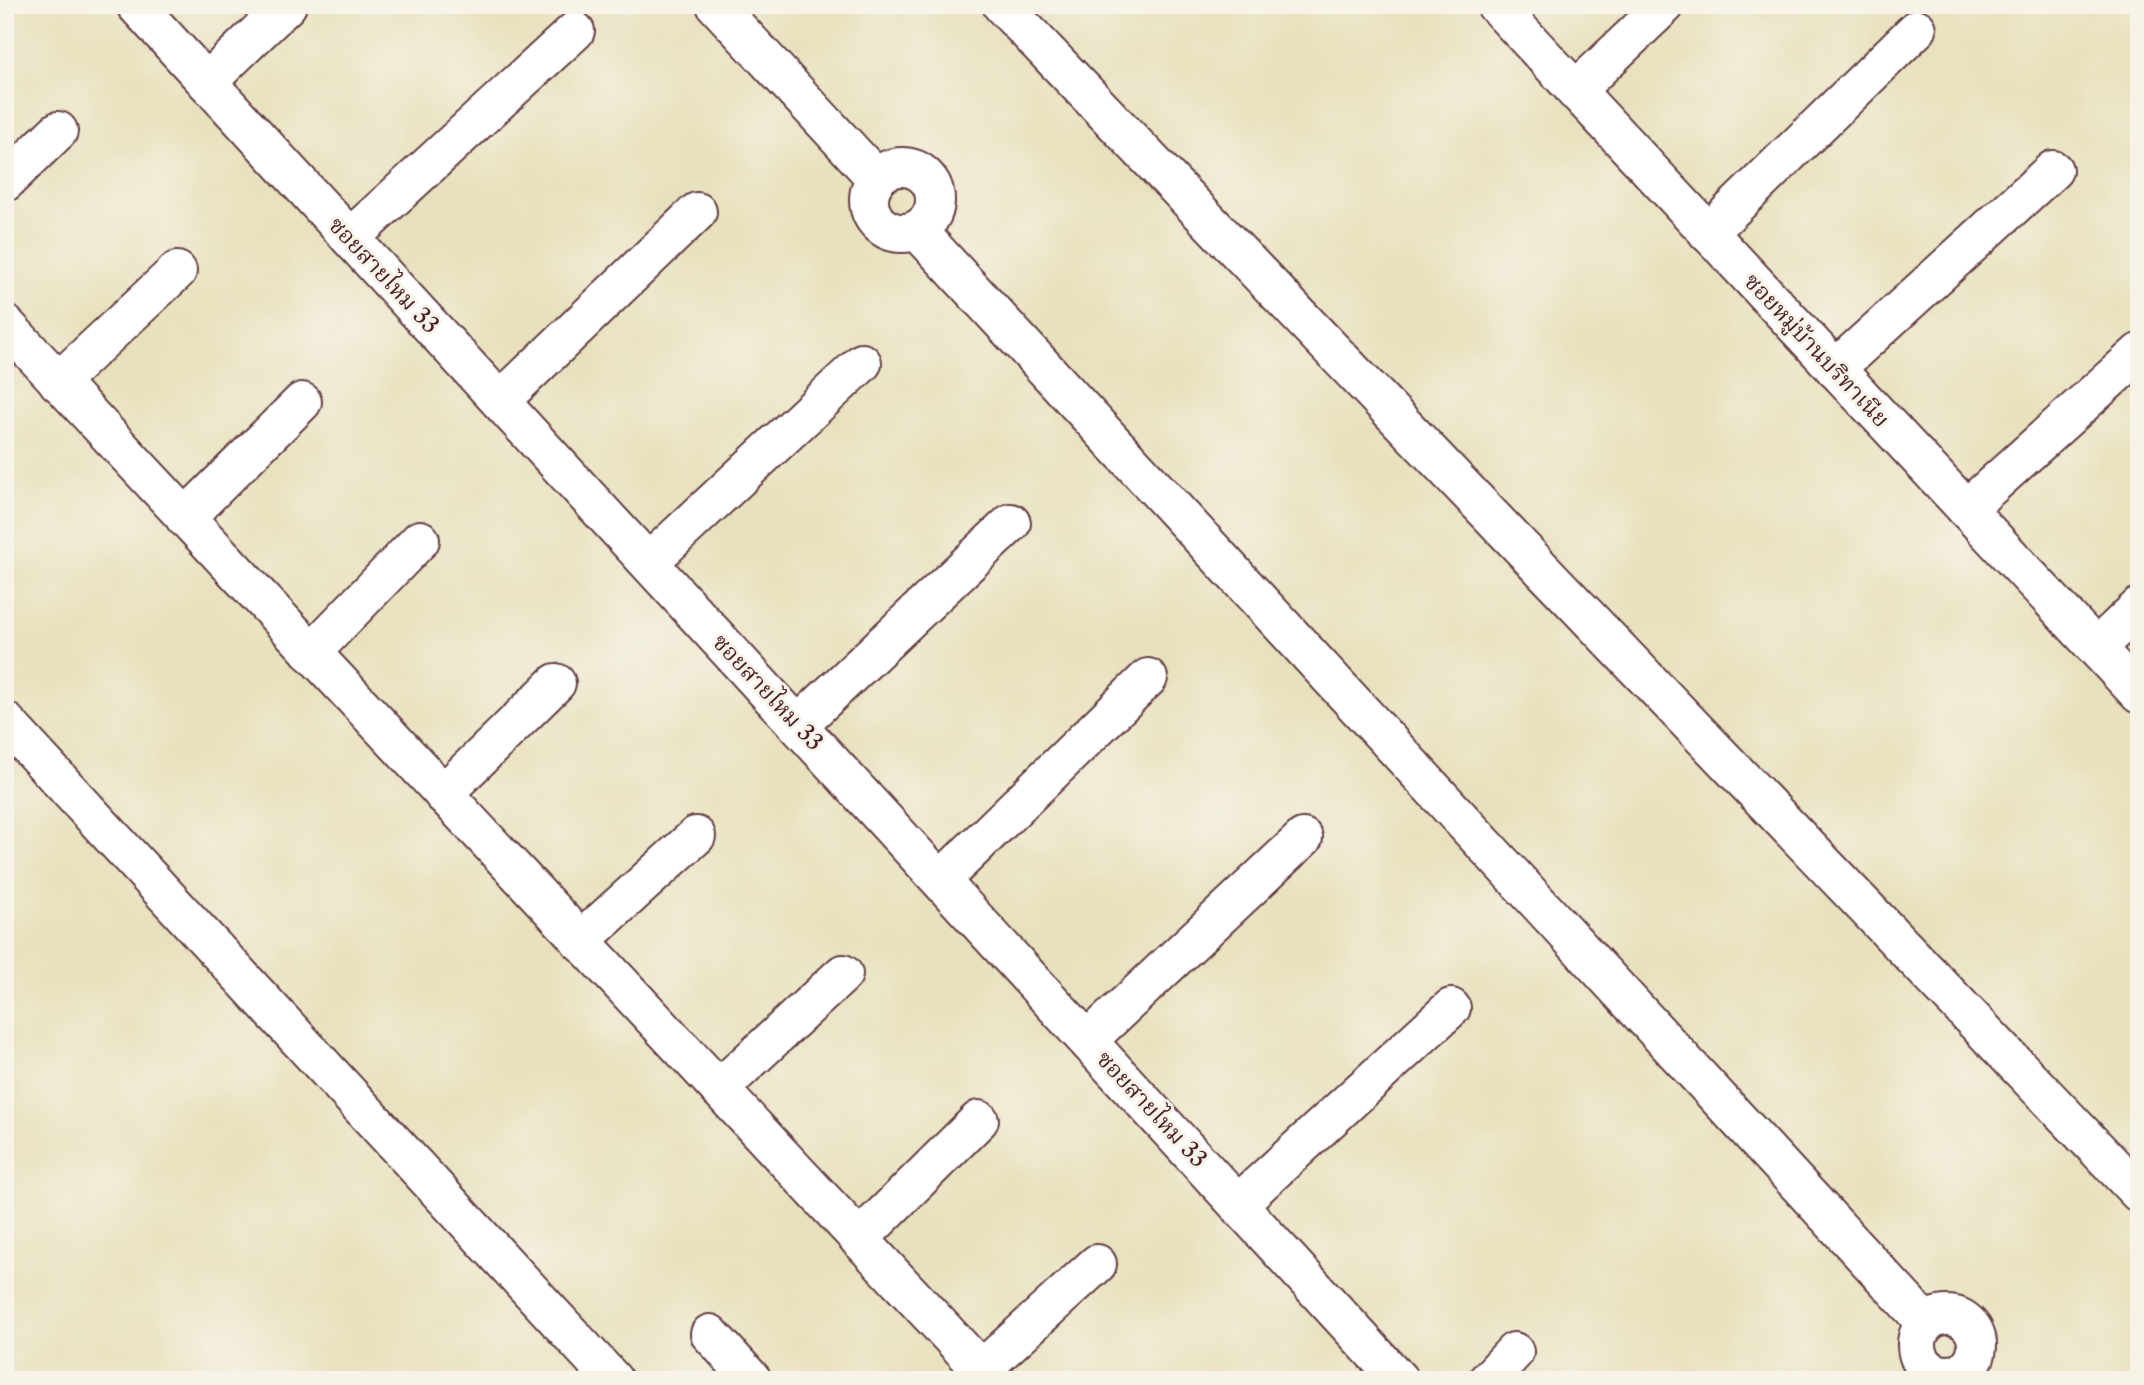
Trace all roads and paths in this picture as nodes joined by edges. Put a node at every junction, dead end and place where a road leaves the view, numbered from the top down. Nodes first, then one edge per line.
1 (136, 5) edge
2 (287, 5) edge
3 (716, 5) edge
4 (1002, 5) edge
5 (1496, 5) edge
6 (1665, 5) edge
7 (1917, 29) dead end
8 (575, 31) dead end
9 (207, 82) junction
10 (1575, 91) junction
11 (58, 131) dead end
12 (2053, 170) dead end
13 (5, 181) edge
14 (697, 212) dead end
15 (1708, 233) junction
16 (350, 238) junction
17 (177, 271) dead end
18 (5, 324) edge
19 (2139, 353) edge
20 (862, 363) dead end
21 (1835, 369) junction
22 (58, 382) junction
23 (500, 401) junction
24 (302, 402) dead end
25 (1966, 509) junction
26 (186, 518) junction
27 (1011, 523) dead end
28 (420, 540) dead end
29 (649, 562) junction
30 (2139, 607) edge
31 (2096, 648) junction
32 (311, 653) junction
33 (1148, 678) dead end
34 (556, 683) dead end
35 (2139, 694) edge
36 (5, 721) edge
37 (798, 724) junction
38 (443, 794) junction
39 (696, 836) dead end
40 (1303, 838) dead end
41 (941, 880) junction
42 (580, 941) junction
43 (844, 974) dead end
44 (1451, 1008) dead end
45 (1088, 1040) junction
46 (719, 1089) junction
47 (979, 1120) dead end
48 (2139, 1193) edge
49 (1239, 1203) junction
50 (859, 1239) junction
51 (1097, 1264) dead end
52 (710, 1334) dead end
53 (1514, 1352) dead end
54 (1974, 1373) edge
55 (986, 1375) edge
56 (613, 1380) edge
57 (752, 1380) edge
58 (1399, 1380) edge
59 (1489, 1380) edge

1 - 9 street, ซอยสายไหม 33
2 - 9 street
3 - 54 street
4 - 48 street
5 - 10 street, ซอยหมู่บ้านบริทาเนีย
6 - 10 street
7 - 15 street
8 - 16 street
9 - 16 street, ซอยสายไหม 33
10 - 15 street, ซอยหมู่บ้านบริทาเนีย
11 - 13 street
12 - 21 street
14 - 23 street
15 - 21 street, ซอยหมู่บ้านบริทาเนีย
16 - 23 street, ซอยสายไหม 33
17 - 22 street
18 - 22 street
19 - 25 street
20 - 29 street
21 - 25 street, ซอยหมู่บ้านบริทาเนีย
22 - 26 street
23 - 29 street, ซอยสายไหม 33
24 - 26 street
25 - 31 street, ซอยหมู่บ้านบริทาเนีย
26 - 32 street
27 - 37 street
28 - 32 street
29 - 37 street, ซอยสายไหม 33
30 - 31 street
31 - 35 street, ซอยหมู่บ้านบริทาเนีย
32 - 38 street
33 - 41 street
34 - 38 street
36 - 56 street
37 - 41 street, ซอยสายไหม 33
38 - 42 street
39 - 42 street
40 - 45 street
41 - 45 street, ซอยสายไหม 33
42 - 46 street
43 - 46 street
44 - 49 street
45 - 49 street, ซอยสายไหม 33
46 - 50 street
47 - 50 street
49 - 58 street, ซอยสายไหม 33
50 - 55 street
51 - 55 street
52 - 57 street
53 - 59 street

